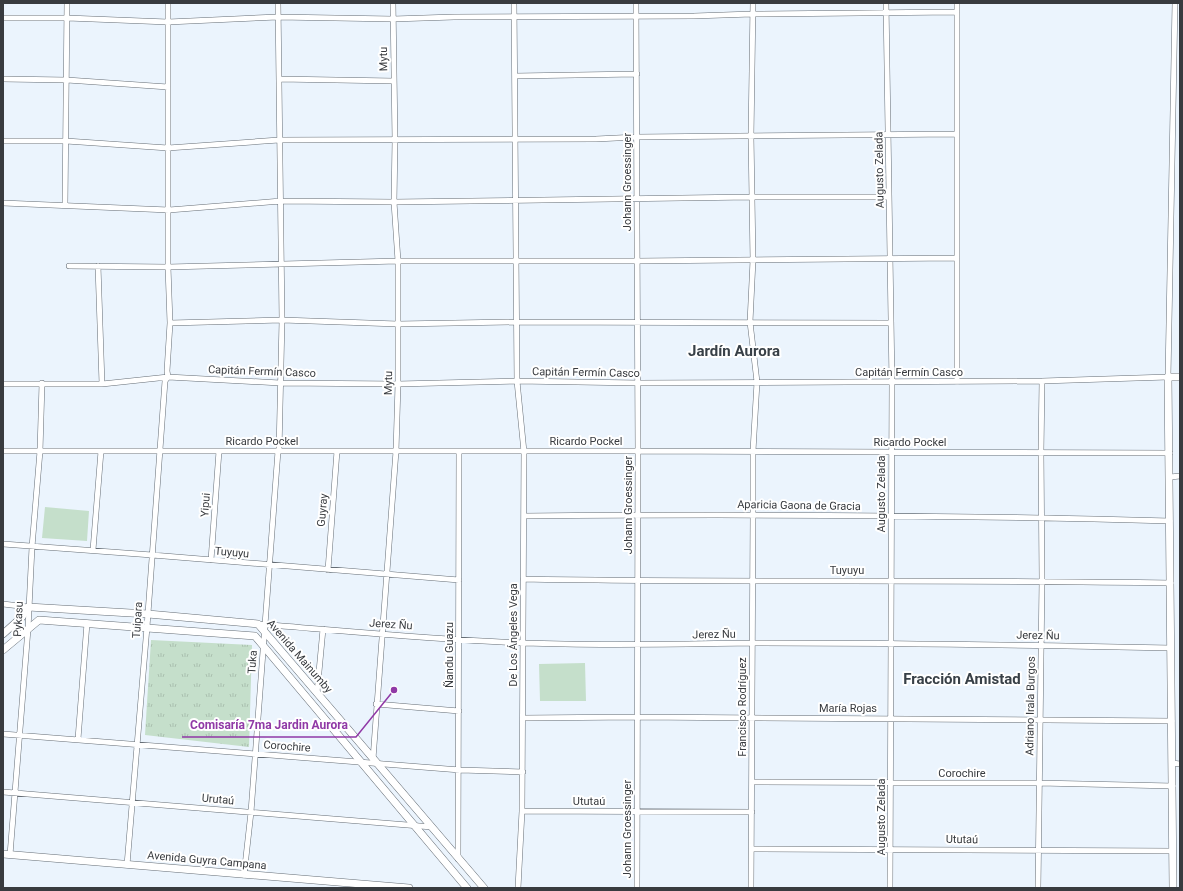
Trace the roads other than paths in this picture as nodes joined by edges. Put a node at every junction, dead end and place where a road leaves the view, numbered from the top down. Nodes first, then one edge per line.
1 (67, 3) edge
2 (168, 3) edge
3 (278, 3) edge
4 (393, 3) edge
5 (514, 3) edge
6 (636, 3) edge
7 (752, 3) edge
8 (886, 3) edge
9 (957, 3) edge
10 (1175, 3) edge
11 (957, 12) junction
12 (886, 13) junction
13 (752, 14) junction
14 (514, 16) junction
15 (636, 16) junction
16 (278, 17) junction
17 (3, 18) edge
18 (67, 18) junction
19 (393, 19) junction
20 (168, 22) junction
21 (637, 74) junction
22 (515, 76) junction
23 (3, 79) edge
24 (279, 79) junction
25 (67, 80) junction
26 (394, 81) junction
27 (168, 87) junction
28 (956, 134) junction
29 (888, 135) junction
30 (751, 136) junction
31 (637, 137) junction
32 (515, 139) junction
33 (279, 140) junction
34 (395, 140) junction
35 (3, 141) edge
36 (66, 141) junction
37 (168, 148) junction
38 (751, 197) junction
39 (889, 197) junction
40 (637, 198) junction
41 (515, 200) junction
42 (281, 201) junction
43 (394, 202) junction
44 (3, 204) edge
45 (65, 205) junction
46 (169, 210) junction
47 (890, 258) junction
48 (957, 258) junction
49 (753, 260) junction
50 (398, 261) junction
51 (516, 261) junction
52 (637, 261) junction
53 (280, 264) junction
54 (69, 266) dead end
55 (98, 266) junction
56 (168, 267) junction
57 (282, 320) junction
58 (517, 322) junction
59 (638, 322) junction
60 (750, 322) junction
61 (170, 323) junction
62 (891, 323) junction
63 (398, 324) junction
64 (168, 377) junction
65 (1168, 377) junction
66 (1180, 377) edge
67 (517, 381) junction
68 (1042, 381) junction
69 (757, 382) junction
70 (892, 382) junction
71 (957, 382) junction
72 (280, 383) junction
73 (3, 384) edge
74 (42, 384) junction
75 (102, 384) junction
76 (398, 384) junction
77 (638, 384) junction
78 (3, 451) edge
79 (219, 451) junction
80 (278, 451) junction
81 (337, 451) junction
82 (396, 451) junction
83 (638, 451) junction
84 (753, 451) junction
85 (40, 452) junction
86 (101, 452) junction
87 (160, 452) junction
88 (459, 452) junction
89 (524, 452) junction
90 (891, 452) junction
91 (1041, 452) junction
92 (1170, 453) junction
93 (1180, 476) edge
94 (1170, 477) junction
95 (638, 515) junction
96 (753, 515) junction
97 (524, 516) junction
98 (891, 516) junction
99 (1041, 517) junction
100 (1170, 521) junction
101 (3, 544) edge
102 (32, 547) junction
103 (93, 550) junction
104 (152, 554) junction
105 (211, 560) junction
106 (270, 565) junction
107 (328, 570) junction
108 (387, 574) junction
109 (523, 579) junction
110 (459, 580) junction
111 (753, 580) junction
112 (892, 580) junction
113 (1042, 580) junction
114 (638, 581) junction
115 (1171, 583) junction
116 (3, 604) edge
117 (28, 606) junction
118 (148, 614) junction
119 (87, 623) junction
120 (147, 627) junction
121 (262, 627) junction
122 (28, 629) junction
123 (323, 629) junction
124 (3, 634) edge
125 (382, 634) junction
126 (459, 640) junction
127 (523, 643) junction
128 (753, 644) junction
129 (637, 645) junction
130 (890, 645) junction
131 (1041, 645) junction
132 (263, 646) junction
133 (1172, 648) junction
134 (3, 650) edge
135 (317, 693) junction
136 (376, 704) junction
137 (459, 711) junction
138 (637, 717) junction
139 (523, 718) junction
140 (752, 718) junction
141 (890, 718) junction
142 (1040, 719) junction
143 (1172, 721) junction
144 (3, 734) edge
145 (19, 735) junction
146 (78, 739) junction
147 (137, 744) junction
148 (255, 754) junction
149 (359, 761) junction
150 (374, 761) junction
151 (1176, 763) edge
152 (460, 770) junction
153 (523, 772) junction
154 (752, 782) junction
155 (891, 783) junction
156 (1039, 783) junction
157 (1173, 786) junction
158 (3, 792) edge
159 (15, 793) junction
160 (132, 802) junction
161 (522, 811) junction
162 (251, 812) junction
163 (638, 812) junction
164 (752, 812) junction
165 (414, 826) junction
166 (432, 827) junction
167 (891, 848) junction
168 (752, 849) junction
169 (1039, 850) junction
170 (1173, 851) junction
171 (7, 854) edge
172 (458, 858) junction
173 (127, 865) junction
174 (244, 875) junction
175 (409, 888) edge
176 (467, 888) edge
177 (484, 888) edge
178 (518, 888) edge
179 (637, 888) edge
180 (751, 888) edge
181 (890, 888) edge
182 (1038, 888) edge
183 (1174, 888) edge

1 - 18 street
2 - 20 street, Tuipara
3 - 16 street, Tuka
4 - 19 street, Mytu
5 - 14 street, De Los Ángeles Vega
6 - 15 street, Johann Groessinger
7 - 13 street, Francisco Rodríguez
8 - 12 street, Augusto Zelada
9 - 11 street
10 - 65 street
11 - 12 street
11 - 28 street
12 - 13 street
12 - 29 street, Augusto Zelada
13 - 15 street
13 - 30 street, Francisco Rodríguez
14 - 15 street
14 - 19 street
14 - 22 street, De Los Ángeles Vega
15 - 21 street, Johann Groessinger
16 - 19 street
16 - 20 street
16 - 24 street, Tuka
17 - 18 street
18 - 20 street
18 - 25 street
19 - 26 street, Mytu
20 - 27 street, Tuipara
21 - 22 street
21 - 31 street, Johann Groessinger
22 - 32 street, De Los Ángeles Vega
23 - 25 street
24 - 26 street
24 - 33 street, Tuka
25 - 27 street
25 - 36 street
26 - 34 street, Mytu
27 - 37 street, Tuipara
28 - 29 street
28 - 48 street
29 - 30 street
29 - 39 street, Augusto Zelada
30 - 31 street
30 - 38 street, Francisco Rodríguez
31 - 32 street
31 - 40 street, Johann Groessinger
32 - 34 street
32 - 41 street, De Los Ángeles Vega
33 - 34 street
33 - 37 street
33 - 42 street, Tuka
34 - 43 street, Mytu
35 - 36 street
36 - 37 street
36 - 45 street
37 - 46 street, Tuipara
38 - 39 street
38 - 40 street
38 - 49 street, Francisco Rodríguez
39 - 47 street, Augusto Zelada
40 - 41 street
40 - 52 street, Johann Groessinger
41 - 43 street
41 - 51 street, De Los Ángeles Vega
42 - 43 street
42 - 46 street
42 - 53 street, Tuka
43 - 50 street, Mytu
44 - 45 street
45 - 46 street
46 - 56 street, Tuipara
47 - 48 street
47 - 49 street
47 - 62 street, Augusto Zelada
48 - 71 street
49 - 52 street
49 - 60 street, Francisco Rodríguez
50 - 51 street
50 - 53 street
50 - 63 street, Mytu
51 - 52 street
51 - 58 street, De Los Ángeles Vega
52 - 59 street, Johann Groessinger
53 - 56 street
53 - 57 street, Tuka
54 - 55 street
55 - 56 street
55 - 75 street
56 - 61 street, Tuipara
57 - 61 street
57 - 63 street
57 - 72 street, Tuka
58 - 59 street
58 - 63 street
58 - 67 street, De Los Ángeles Vega
59 - 60 street
59 - 77 street, Johann Groessinger
60 - 62 street
60 - 69 street, Francisco Rodríguez
61 - 64 street, Tuipara
62 - 70 street, Augusto Zelada
63 - 76 street, Mytu
64 - 72 street, Capitán Fermín Casco
64 - 75 street, Capitán Fermín Casco
64 - 87 street, Tuipara
65 - 66 street
65 - 68 street, Capitán Fermín Casco
65 - 92 street
67 - 76 street, Capitán Fermín Casco
67 - 77 street, Capitán Fermín Casco
67 - 89 street, De Los Ángeles Vega
68 - 71 street, Capitán Fermín Casco
68 - 91 street, Adriano Irala Burgos
69 - 70 street, Capitán Fermín Casco
69 - 77 street, Capitán Fermín Casco
69 - 84 street, Francisco Rodríguez
70 - 71 street, Capitán Fermín Casco
70 - 90 street, Augusto Zelada
72 - 76 street, Capitán Fermín Casco
72 - 80 street, Tuka
73 - 74 street, Capitán Fermín Casco
74 - 75 street, Capitán Fermín Casco
74 - 85 street, Pykasu
76 - 82 street, Mytu
77 - 83 street, Johann Groessinger
78 - 85 street, Ricardo Pockel
79 - 80 street, Ricardo Pockel
79 - 87 street, Ricardo Pockel
79 - 105 street, Yipui
80 - 81 street, Ricardo Pockel
80 - 106 street, Tuka
81 - 82 street, Ricardo Pockel
81 - 107 street, Guyray
82 - 88 street, Ricardo Pockel
82 - 108 street, Mytu
83 - 84 street, Ricardo Pockel
83 - 89 street, Ricardo Pockel
83 - 95 street, Johann Groessinger
84 - 90 street, Ricardo Pockel
84 - 96 street, Francisco Rodríguez
85 - 86 street, Ricardo Pockel
85 - 102 street, Pykasu
86 - 87 street, Ricardo Pockel
86 - 103 street
87 - 104 street, Tuipara
88 - 89 street, Ricardo Pockel
88 - 110 street, Ñandu Guazu
89 - 97 street, De Los Ángeles Vega
90 - 91 street, Ricardo Pockel
90 - 98 street, Augusto Zelada
91 - 92 street, Ricardo Pockel
91 - 99 street, Adriano Irala Burgos
92 - 94 street
93 - 94 street
94 - 100 street
95 - 96 street, Aparicia Gaona de Gracia
95 - 97 street, Aparicia Gaona de Gracia
95 - 114 street, Johann Groessinger
96 - 98 street, Aparicia Gaona de Gracia
96 - 111 street, Francisco Rodríguez
97 - 109 street, De Los Ángeles Vega
98 - 99 street, Aparicia Gaona de Gracia
98 - 112 street, Augusto Zelada
99 - 100 street, Aparicia Gaona de Gracia
99 - 113 street, Adriano Irala Burgos
100 - 115 street
101 - 102 street, Tuyuyu
102 - 103 street, Tuyuyu
102 - 117 street, Pykasu
103 - 104 street, Tuyuyu
104 - 105 street, Tuyuyu
104 - 118 street, Tuipara
105 - 106 street, Tuyuyu
106 - 107 street, Tuyuyu
106 - 121 street, Tuka
107 - 108 street, Tuyuyu
108 - 110 street, Tuyuyu
108 - 125 street, Mytu
109 - 114 street, Tuyuyu
109 - 127 street, De Los Ángeles Vega
110 - 126 street, Ñandu Guazu
111 - 112 street, Tuyuyu
111 - 114 street, Tuyuyu
111 - 128 street, Francisco Rodríguez
112 - 113 street, Tuyuyu
112 - 130 street, Augusto Zelada
113 - 115 street, Tuyuyu
113 - 131 street, Adriano Irala Burgos
114 - 129 street, Johann Groessinger
115 - 133 street
116 - 117 street
117 - 118 street, Avenida Mainumby
117 - 122 street, Pykasu
117 - 124 street
118 - 120 street, Tuipara
118 - 121 street, Avenida Mainumby
119 - 120 street, Avenida Mainumby
119 - 122 street, Avenida Mainumby
119 - 146 street
120 - 132 street, Avenida Mainumby
120 - 147 street, Tuipara
121 - 123 street, Jerez Ñu
121 - 132 street, Tuka
121 - 135 street, Avenida Mainumby
122 - 134 street, Avenida Mainumby
122 - 145 street, Pykasu
123 - 125 street, Jerez Ñu
123 - 135 street
125 - 126 street, Jerez Ñu
125 - 136 street, Mytu
126 - 127 street, Jerez Ñu
126 - 137 street, Ñandu Guazu
127 - 129 street, Jerez Ñu
127 - 139 street, De Los Ángeles Vega
128 - 129 street, Jerez Ñu
128 - 130 street, Jerez Ñu
128 - 140 street, Francisco Rodríguez
129 - 138 street, Johann Groessinger
130 - 131 street, Jerez Ñu
130 - 141 street, Augusto Zelada
131 - 133 street, Jerez Ñu
131 - 142 street, Adriano Irala Burgos
132 - 148 street, Tuka
132 - 149 street, Avenida Mainumby
133 - 143 street
135 - 150 street, Avenida Mainumby
136 - 137 street
136 - 150 street, Mytu
137 - 152 street, Ñandu Guazu
138 - 139 street, María Rojas
138 - 140 street, María Rojas
138 - 163 street, Johann Groessinger
139 - 153 street, De Los Ángeles Vega
140 - 141 street, María Rojas
140 - 154 street, Francisco Rodríguez
141 - 142 street, María Rojas
141 - 155 street, Augusto Zelada
142 - 143 street, María Rojas
142 - 156 street, Adriano Irala Burgos
143 - 151 street
144 - 145 street, Corochire
145 - 146 street, Corochire
145 - 159 street, Pykasu
146 - 147 street, Corochire
147 - 148 street, Corochire
147 - 160 street, Tuipara
148 - 149 street, Corochire
148 - 162 street, Tuka
149 - 150 street, Corochire
149 - 165 street, Avenida Mainumby
150 - 152 street, Corochire
150 - 166 street, Avenida Mainumby
151 - 157 street
152 - 153 street, Corochire
152 - 172 street, Ñandu Guazu
153 - 161 street, De Los Ángeles Vega
154 - 155 street, Corochire
154 - 164 street, Francisco Rodríguez
155 - 156 street, Corochire
155 - 167 street, Augusto Zelada
156 - 157 street, Corochire
156 - 169 street, Adriano Irala Burgos
157 - 170 street
158 - 159 street, Urutaú
159 - 160 street, Urutaú
159 - 171 street, Pykasu
160 - 162 street, Urutaú
160 - 173 street, Tuipara
161 - 163 street, Ututaú
161 - 178 street, De Los Ángeles Vega
162 - 165 street, Urutaú
162 - 174 street, Tuka
163 - 164 street, Ututaú
163 - 179 street, Johann Groessinger
164 - 168 street, Francisco Rodríguez
165 - 166 street, Urutaú
165 - 176 street, Avenida Mainumby
166 - 172 street, Avenida Mainumby
167 - 168 street, Ututaú
167 - 169 street, Ututaú
167 - 181 street, Augusto Zelada
168 - 180 street, Francisco Rodríguez
169 - 170 street, Ututaú
169 - 182 street, Adriano Irala Burgos
170 - 183 street
171 - 173 street, Avenida Guyra Campana
172 - 177 street, Avenida Mainumby
173 - 174 street, Avenida Guyra Campana
174 - 175 street, Avenida Guyra Campana

